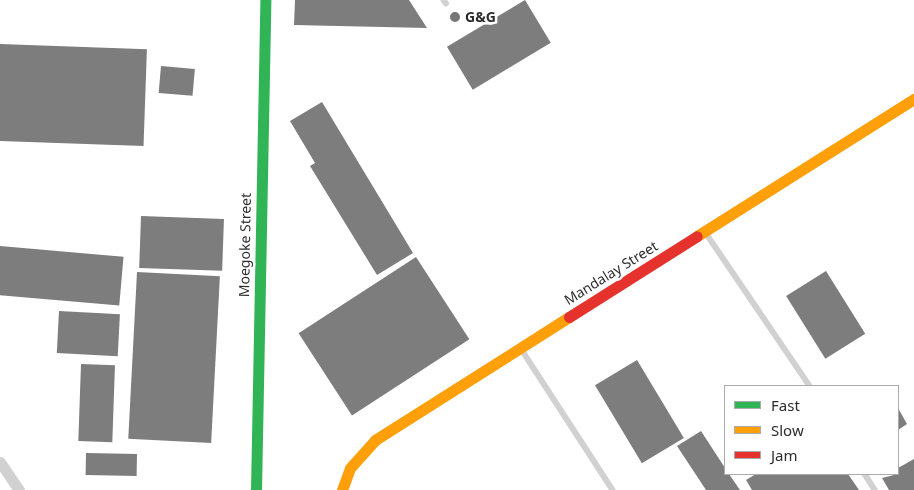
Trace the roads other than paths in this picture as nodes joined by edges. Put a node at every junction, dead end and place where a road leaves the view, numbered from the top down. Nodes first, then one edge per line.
1 (266, 0) edge
2 (914, 99) edge
3 (705, 231) junction
4 (520, 348) junction
5 (809, 385) edge
6 (0, 462) edge
7 (866, 475) edge
8 (19, 490) edge
9 (256, 490) edge
10 (342, 490) edge
11 (613, 490) edge
12 (875, 490) edge

1 - 9 street, Moegoke Street
2 - 3 street, Mandalay Street
3 - 4 street, Mandalay Street
3 - 5 lane
4 - 10 street, Mandalay Street
4 - 11 lane
6 - 8 street
7 - 12 lane

